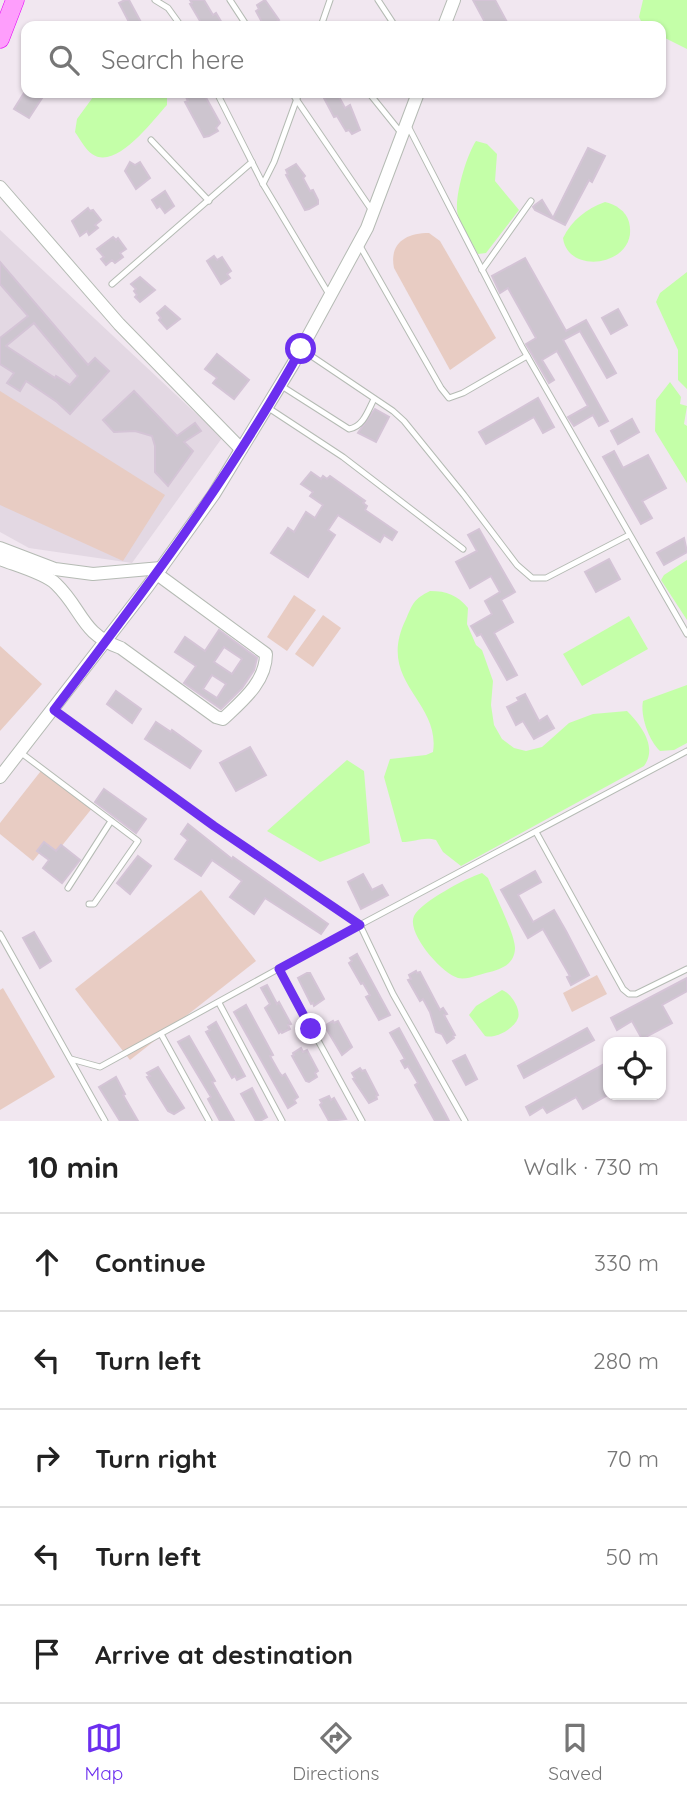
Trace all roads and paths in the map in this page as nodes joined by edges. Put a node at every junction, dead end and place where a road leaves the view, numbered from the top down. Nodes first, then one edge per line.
1 (5, 0) edge
2 (15, 0) edge
3 (155, 0) edge
4 (230, 0) edge
5 (330, 0) edge
6 (378, 0) edge
7 (454, 0) edge
8 (0, 13) edge
9 (177, 21) edge
10 (244, 21) edge
11 (323, 21) edge
12 (392, 21) edge
13 (446, 21) edge
14 (0, 39) edge
15 (219, 98) edge
16 (296, 98) edge
17 (298, 98) edge
18 (374, 98) edge
19 (416, 98) edge
20 (405, 129) junction
21 (151, 140) dead end
22 (251, 162) junction
23 (263, 184) junction
24 (0, 187) edge
25 (209, 201) junction
26 (531, 201) dead end
27 (373, 212) junction
28 (358, 244) junction
29 (482, 270) junction
30 (113, 284) dead end
31 (330, 296) junction
32 (301, 349) junction
33 (527, 356) junction
34 (280, 385) junction
35 (374, 399) junction
36 (267, 407) junction
37 (241, 449) junction
38 (629, 535) junction
39 (0, 548) edge
40 (463, 549) dead end
41 (0, 559) edge
42 (159, 571) junction
43 (687, 634) edge
44 (105, 642) junction
45 (54, 710) junction
46 (687, 751) edge
47 (20, 752) junction
48 (0, 777) edge
49 (111, 821) junction
50 (536, 831) junction
51 (68, 888) dead end
52 (89, 904) dead end
53 (360, 925) junction
54 (0, 934) edge
55 (279, 969) junction
56 (687, 969) edge
57 (219, 1003) junction
58 (161, 1034) junction
59 (71, 1059) junction
60 (105, 1121) edge
61 (209, 1121) edge
62 (282, 1121) edge
63 (362, 1121) edge
64 (465, 1121) edge

1 - 8 highway
2 - 14 highway
3 - 9 lane
4 - 10 lane
5 - 11 lane
6 - 12 lane
7 - 13 street
15 - 22 lane
16 - 23 lane
17 - 27 lane
18 - 20 lane
19 - 20 street
20 - 27 street
20 - 29 lane
21 - 25 lane
22 - 23 lane
22 - 25 lane
23 - 31 lane
24 - 37 street
25 - 30 lane
26 - 29 lane
27 - 28 street
28 - 31 street
28 - 33 lane
29 - 33 lane
31 - 32 street
32 - 34 street
32 - 35 lane
33 - 38 lane
34 - 35 lane
34 - 36 street
35 - 38 lane
36 - 37 street
36 - 40 lane
37 - 42 street
38 - 43 lane
39 - 42 street
41 - 44 street
42 - 44 street
42 - 44 street
44 - 45 street
45 - 47 street
45 - 53 lane
46 - 50 lane
47 - 48 street
47 - 49 lane
49 - 51 lane
49 - 52 lane
50 - 53 lane
50 - 56 lane
53 - 55 lane
53 - 64 lane
54 - 59 lane
55 - 57 lane
55 - 63 lane
57 - 58 lane
57 - 62 lane
58 - 59 lane
58 - 61 lane
59 - 60 lane

